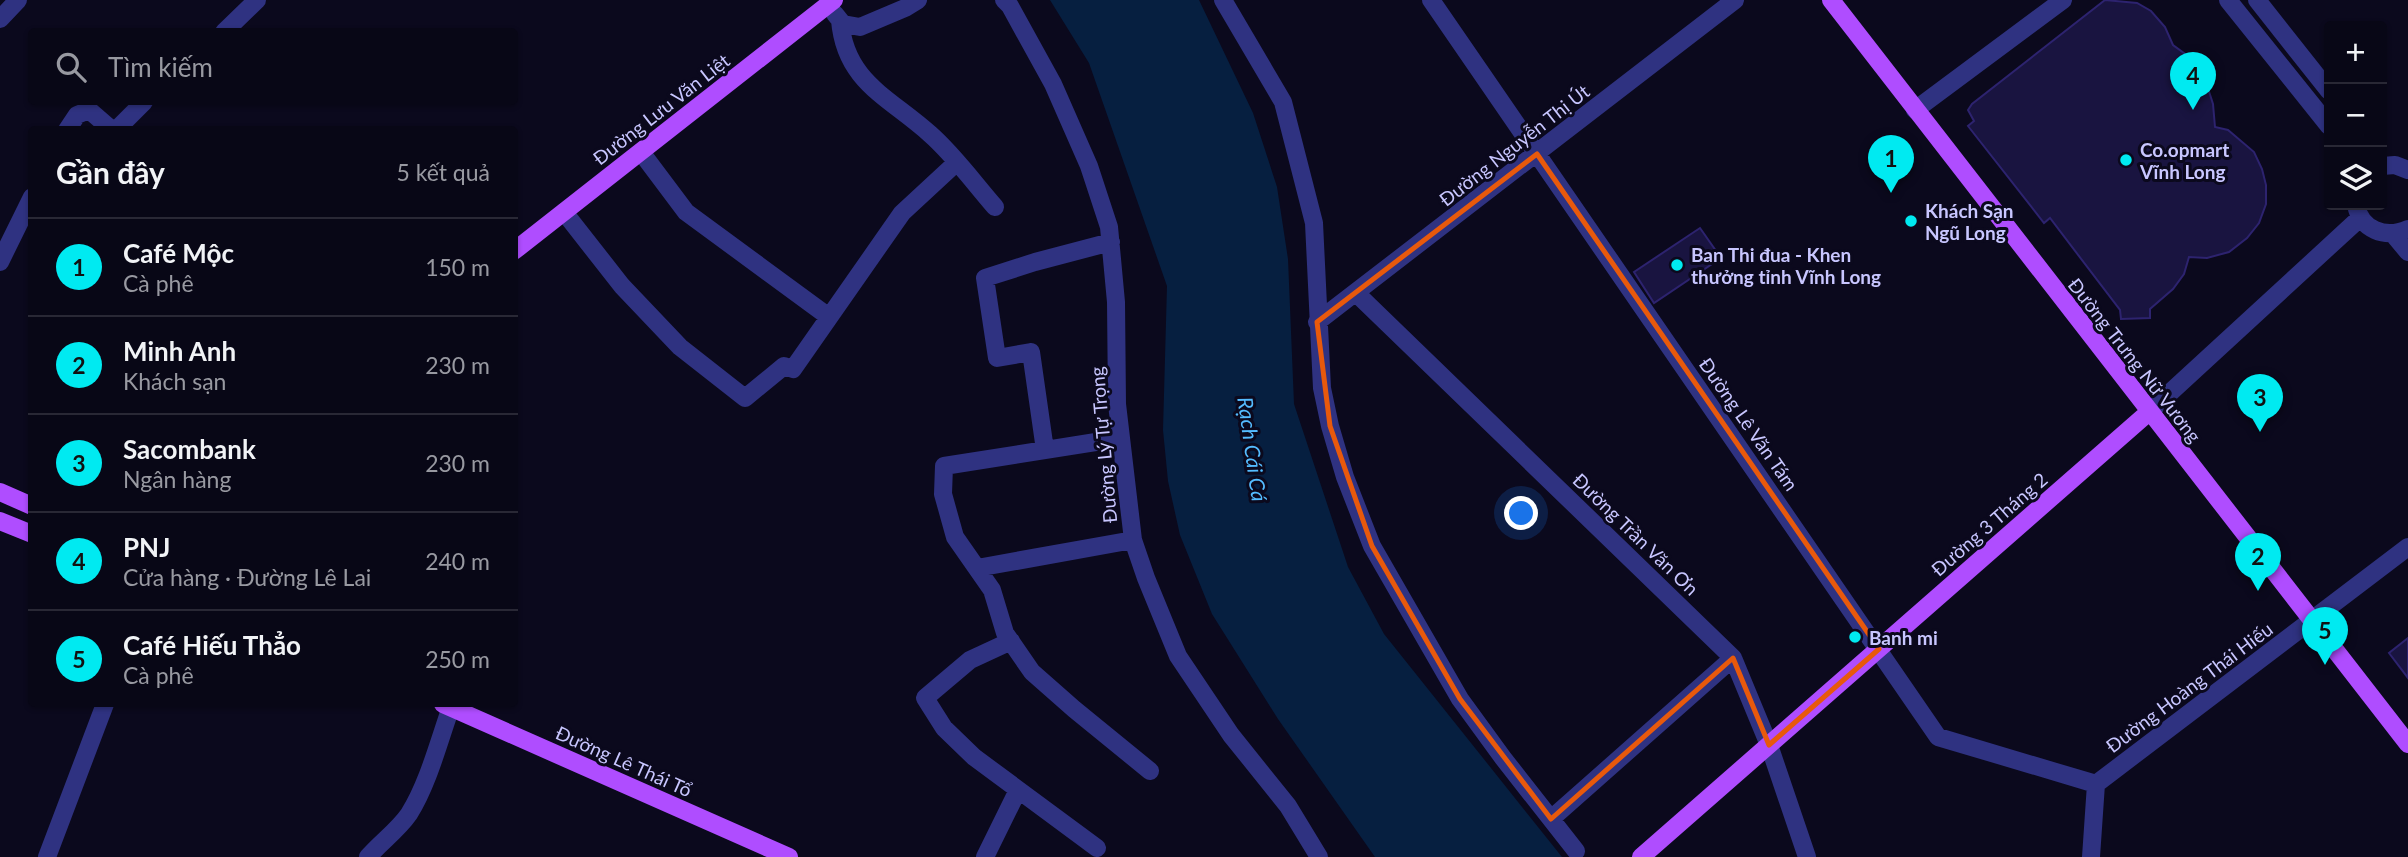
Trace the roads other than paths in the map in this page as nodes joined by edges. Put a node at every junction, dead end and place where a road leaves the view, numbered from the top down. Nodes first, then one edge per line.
1 (18, 0) edge
2 (257, 0) edge
3 (918, 0) edge
4 (1004, 0) edge
5 (1223, 0) edge
6 (1431, 0) edge
7 (1735, 0) edge
8 (1831, 0) edge
9 (2063, 0) edge
10 (2228, 0) edge
11 (2258, 0) edge
12 (828, 2) edge
13 (0, 19) edge
14 (840, 20) junction
15 (228, 28) edge
16 (2324, 85) edge
17 (141, 105) edge
18 (1915, 110) junction
19 (2324, 120) edge
20 (69, 126) edge
21 (109, 126) edge
22 (118, 126) edge
23 (640, 152) junction
24 (1537, 154) junction
25 (956, 163) junction
26 (2387, 164) edge
27 (2408, 170) edge
28 (28, 205) edge
29 (995, 207) dead end
30 (2358, 211) edge
31 (564, 212) junction
32 (2401, 231) edge
33 (1111, 242) junction
34 (518, 248) edge
35 (2408, 252) edge
36 (0, 262) edge
37 (1356, 293) junction
38 (828, 317) junction
39 (1317, 322) junction
40 (2148, 412) junction
41 (1121, 438) junction
42 (1045, 450) junction
43 (0, 492) edge
44 (28, 504) edge
45 (0, 521) edge
46 (28, 532) edge
47 (1133, 540) junction
48 (2408, 547) edge
49 (977, 568) junction
50 (2311, 621) junction
51 (1011, 641) junction
52 (1879, 649) junction
53 (1733, 657) junction
54 (104, 707) edge
55 (446, 707) edge
56 (452, 707) edge
57 (2408, 744) edge
58 (1769, 745) junction
59 (1150, 771) dead end
60 (2096, 784) junction
61 (1018, 790) junction
62 (1551, 819) junction
63 (1097, 848) dead end
64 (1576, 850) dead end
65 (47, 857) edge
66 (368, 857) edge
67 (789, 857) edge
68 (985, 857) edge
69 (1319, 857) edge
70 (1641, 857) edge
71 (1807, 857) edge
72 (2091, 857) edge

1 - 13 street
2 - 15 street
3 - 14 street
4 - 33 street, Đường Lý Tự Trọng
5 - 39 street
6 - 24 street, Đường Lê Văn Tám
7 - 24 street, Đường Nguyễn Thị Út
8 - 18 main road, Đường Trưng Nữ Vương
9 - 18 street
10 - 19 street
11 - 16 street
12 - 14 street
12 - 23 main road, Đường Lưu Văn Liệt
14 - 25 street
17 - 22 street
18 - 40 main road, Đường Trưng Nữ Vương
20 - 21 street
23 - 31 main road, Đường Lưu Văn Liệt
23 - 38 street
24 - 37 street, Đường Nguyễn Thị Út
24 - 52 street, Đường Lê Văn Tám
25 - 29 street
25 - 38 street
26 - 27 street
28 - 36 street
30 - 32 street
30 - 40 street, Đường 3 Tháng 2
31 - 34 main road, Đường Lưu Văn Liệt
31 - 38 street
32 - 35 street
33 - 41 street, Đường Lý Tự Trọng
33 - 42 street
37 - 39 street, Đường Nguyễn Thị Út
37 - 53 street, Đường Trần Văn Ơn
39 - 62 street
40 - 50 main road, Đường Trưng Nữ Vương
40 - 52 main road, Đường 3 Tháng 2
41 - 42 street
41 - 47 street, Đường Lý Tự Trọng
42 - 49 street
43 - 44 main road
45 - 46 main road
47 - 49 street
47 - 69 street, Đường Lý Tự Trọng
48 - 50 street, Đường Hoàng Thái Hiếu
49 - 51 street
50 - 57 main road, Đường Trưng Nữ Vương
50 - 60 street, Đường Hoàng Thái Hiếu
51 - 59 street
51 - 61 street
52 - 58 main road, Đường 3 Tháng 2
52 - 60 street, Đường Lê Văn Tám
53 - 58 street, Đường Trần Văn Ơn
53 - 62 street
54 - 65 street
55 - 66 street
56 - 67 main road, Đường Lê Thái Tổ
58 - 70 main road, Đường 3 Tháng 2
58 - 71 street, Đường Trần Văn Ơn
60 - 72 street
61 - 63 street
61 - 68 street
62 - 64 street

